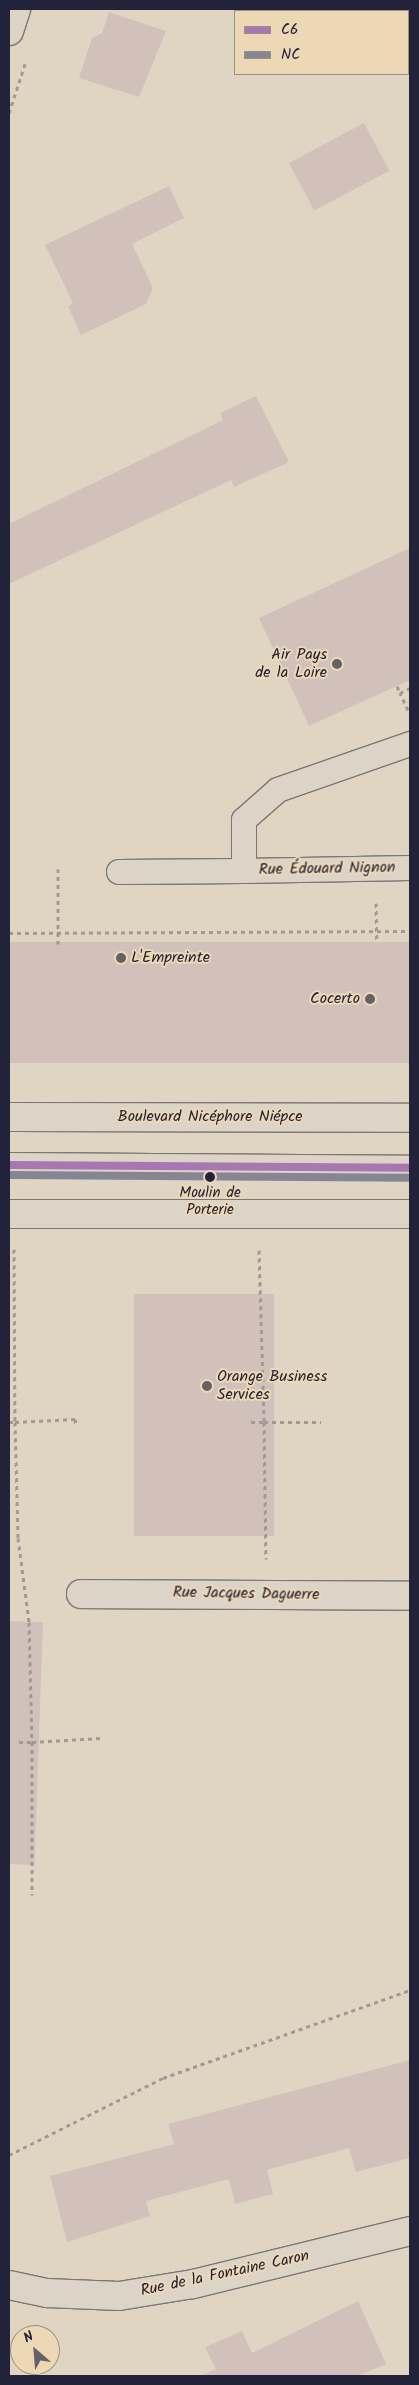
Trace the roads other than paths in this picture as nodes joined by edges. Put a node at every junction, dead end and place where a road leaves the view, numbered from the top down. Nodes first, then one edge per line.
1 (16, 9) edge
2 (9, 31) edge
3 (410, 744) edge
4 (410, 868) edge
5 (244, 871) junction
6 (118, 872) dead end
7 (9, 1117) edge
8 (410, 1118) edge
9 (9, 1165) edge
10 (410, 1168) edge
11 (9, 1214) edge
12 (410, 1214) edge
13 (81, 1594) dead end
14 (410, 1596) edge
15 (410, 2232) edge
16 (9, 2285) edge

1 - 2 street
3 - 5 lane, Rue Édouard Nignon
4 - 5 lane, Rue Édouard Nignon
5 - 6 lane, Rue Édouard Nignon
7 - 8 street, Boulevard Nicéphore Niépce
9 - 10 lane
11 - 12 street
13 - 14 street, Rue Jacques Daguerre
15 - 16 street, Rue de la Fontaine Caron

